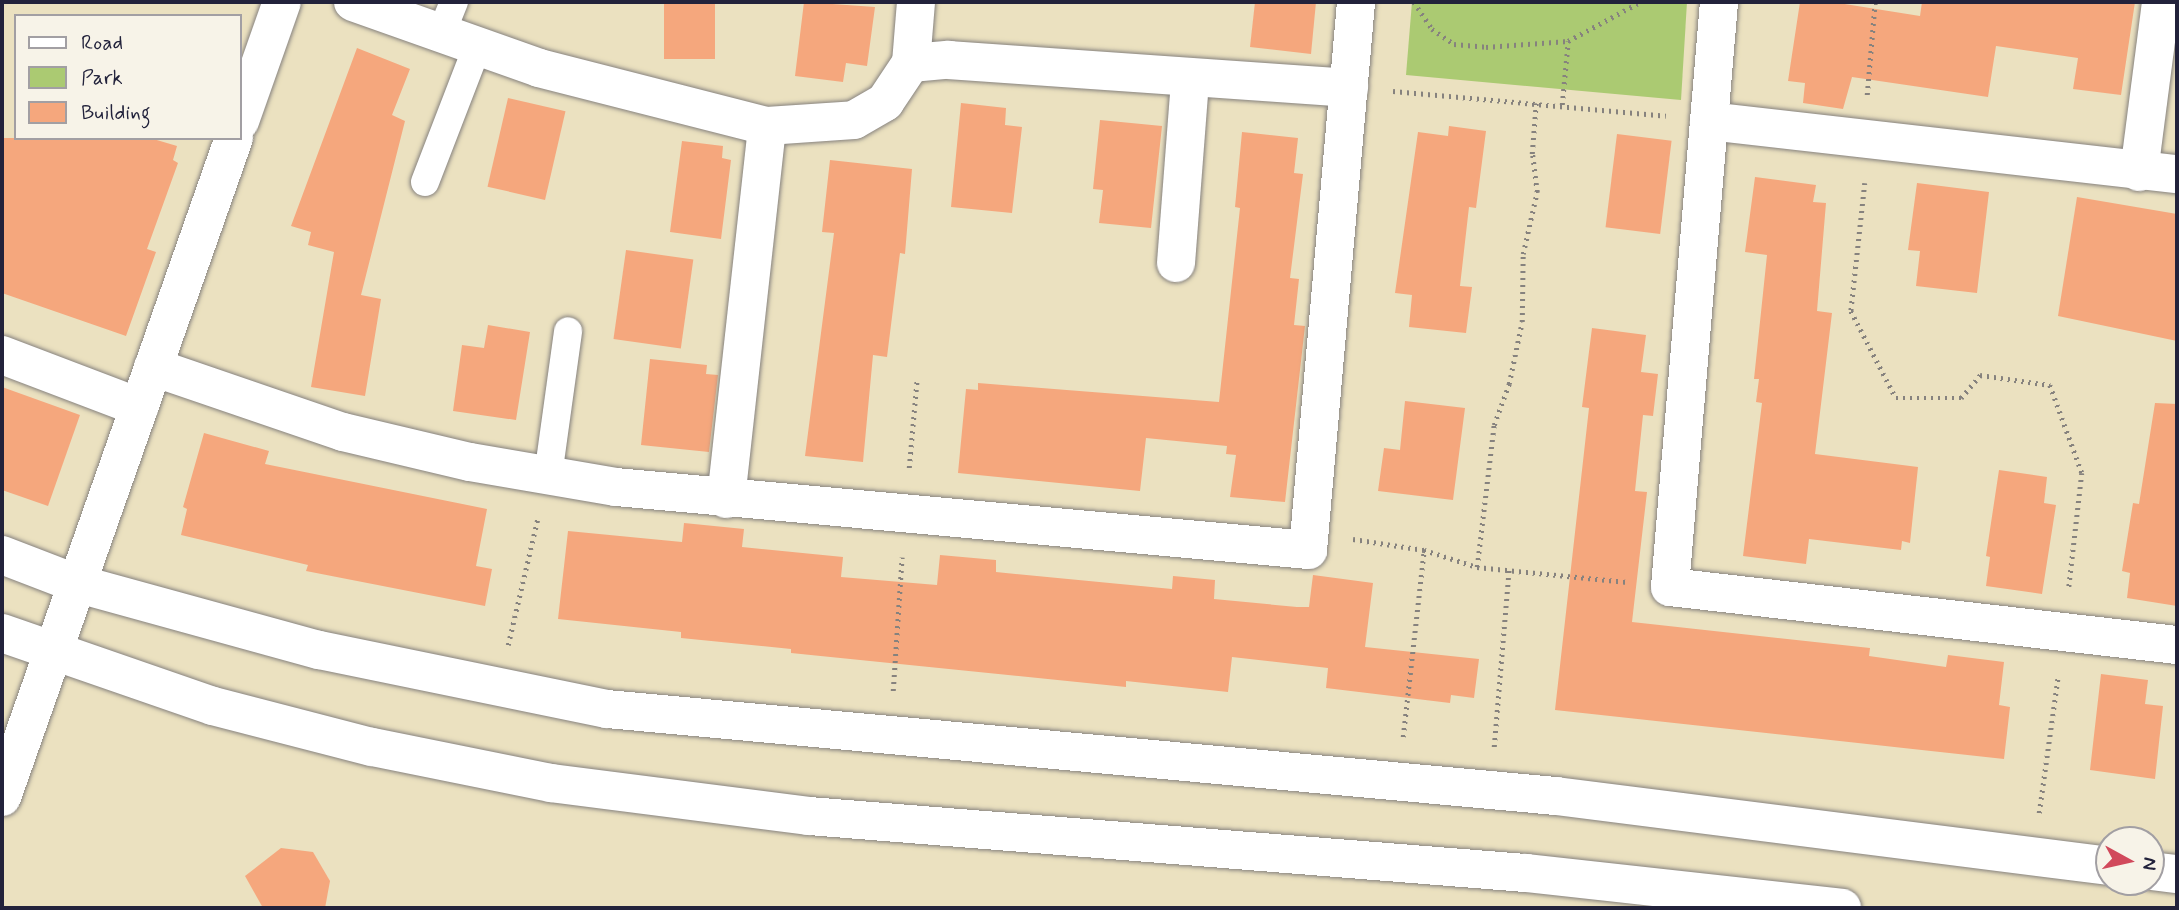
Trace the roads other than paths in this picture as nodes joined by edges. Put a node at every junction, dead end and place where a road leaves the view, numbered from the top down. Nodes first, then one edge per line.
1 (282, 2) edge
2 (353, 2) edge
3 (916, 2) edge
4 (1356, 2) edge
5 (1719, 2) edge
6 (2161, 2) edge
7 (448, 18) edge
8 (477, 47) junction
9 (911, 63) junction
10 (1190, 79) junction
11 (1349, 88) junction
12 (242, 115) edge
13 (1709, 121) junction
14 (766, 126) junction
15 (232, 140) edge
16 (2139, 172) junction
17 (2177, 173) edge
18 (425, 181) dead end
19 (1176, 263) dead end
20 (568, 331) dead end
21 (2, 355) edge
22 (153, 368) junction
23 (139, 407) junction
24 (548, 475) junction
25 (726, 499) junction
26 (2, 555) edge
27 (75, 583) junction
28 (2, 634) edge
29 (2177, 645) edge
30 (52, 652) junction
31 (2, 797) edge
32 (2095, 864) edge
33 (1842, 908) edge

1 - 12 street
2 - 7 street
3 - 9 street
4 - 11 street
5 - 13 street
6 - 16 street
7 - 8 street
8 - 14 street
8 - 18 lane
9 - 10 street
9 - 14 street
10 - 11 street
10 - 19 street
11 - 25 street
13 - 16 street
13 - 29 street
14 - 25 street
15 - 22 street
16 - 17 street
20 - 24 lane
21 - 23 street
22 - 23 street
22 - 24 street
23 - 27 street
24 - 25 street
26 - 27 street
27 - 30 street
27 - 32 street
28 - 30 street
30 - 31 street
30 - 33 street

